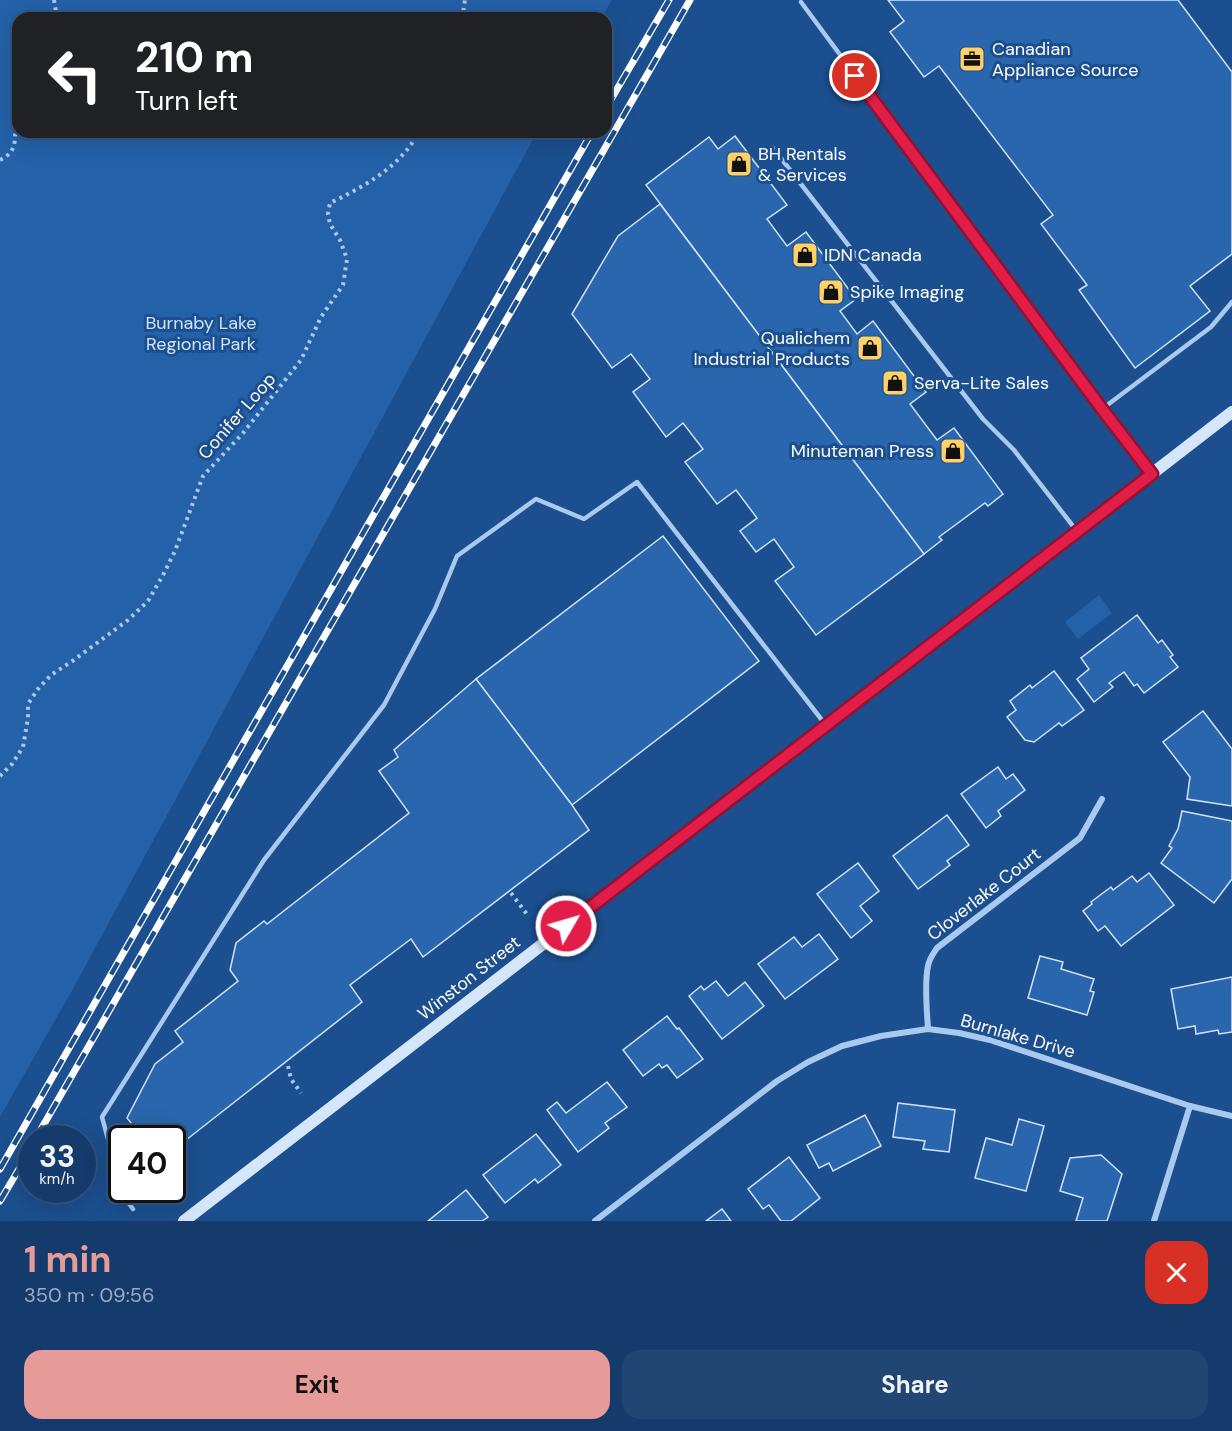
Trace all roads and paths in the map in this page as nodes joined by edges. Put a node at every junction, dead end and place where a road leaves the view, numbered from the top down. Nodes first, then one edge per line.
1 (801, 2) dead end
2 (15, 138) edge
3 (416, 138) edge
4 (773, 148) dead end
5 (0, 160) edge
6 (1232, 302) edge
7 (1102, 409) junction
8 (1232, 412) edge
9 (1152, 474) junction
10 (1077, 532) junction
11 (826, 726) junction
12 (0, 776) edge
13 (1102, 799) dead end
14 (511, 893) dead end
15 (529, 917) dead end
16 (928, 1029) junction
17 (288, 1066) dead end
18 (301, 1093) dead end
19 (1190, 1106) junction
20 (1232, 1116) edge
21 (133, 1209) dead end
22 (184, 1221) edge
23 (595, 1221) edge
24 (1154, 1221) edge

1 - 7 lane
2 - 5 path
3 - 12 path, Conifer Loop
4 - 10 lane
6 - 7 lane
7 - 9 lane
8 - 9 street, Winston Street
9 - 10 street, Winston Street
10 - 11 street, Winston Street
11 - 21 lane
11 - 22 street, Winston Street
13 - 16 street, Cloverlake Court
14 - 15 path
16 - 19 street, Burnlake Drive
16 - 23 street, Burnlake Drive
17 - 18 path
19 - 20 street, Burnlake Drive
19 - 24 street

